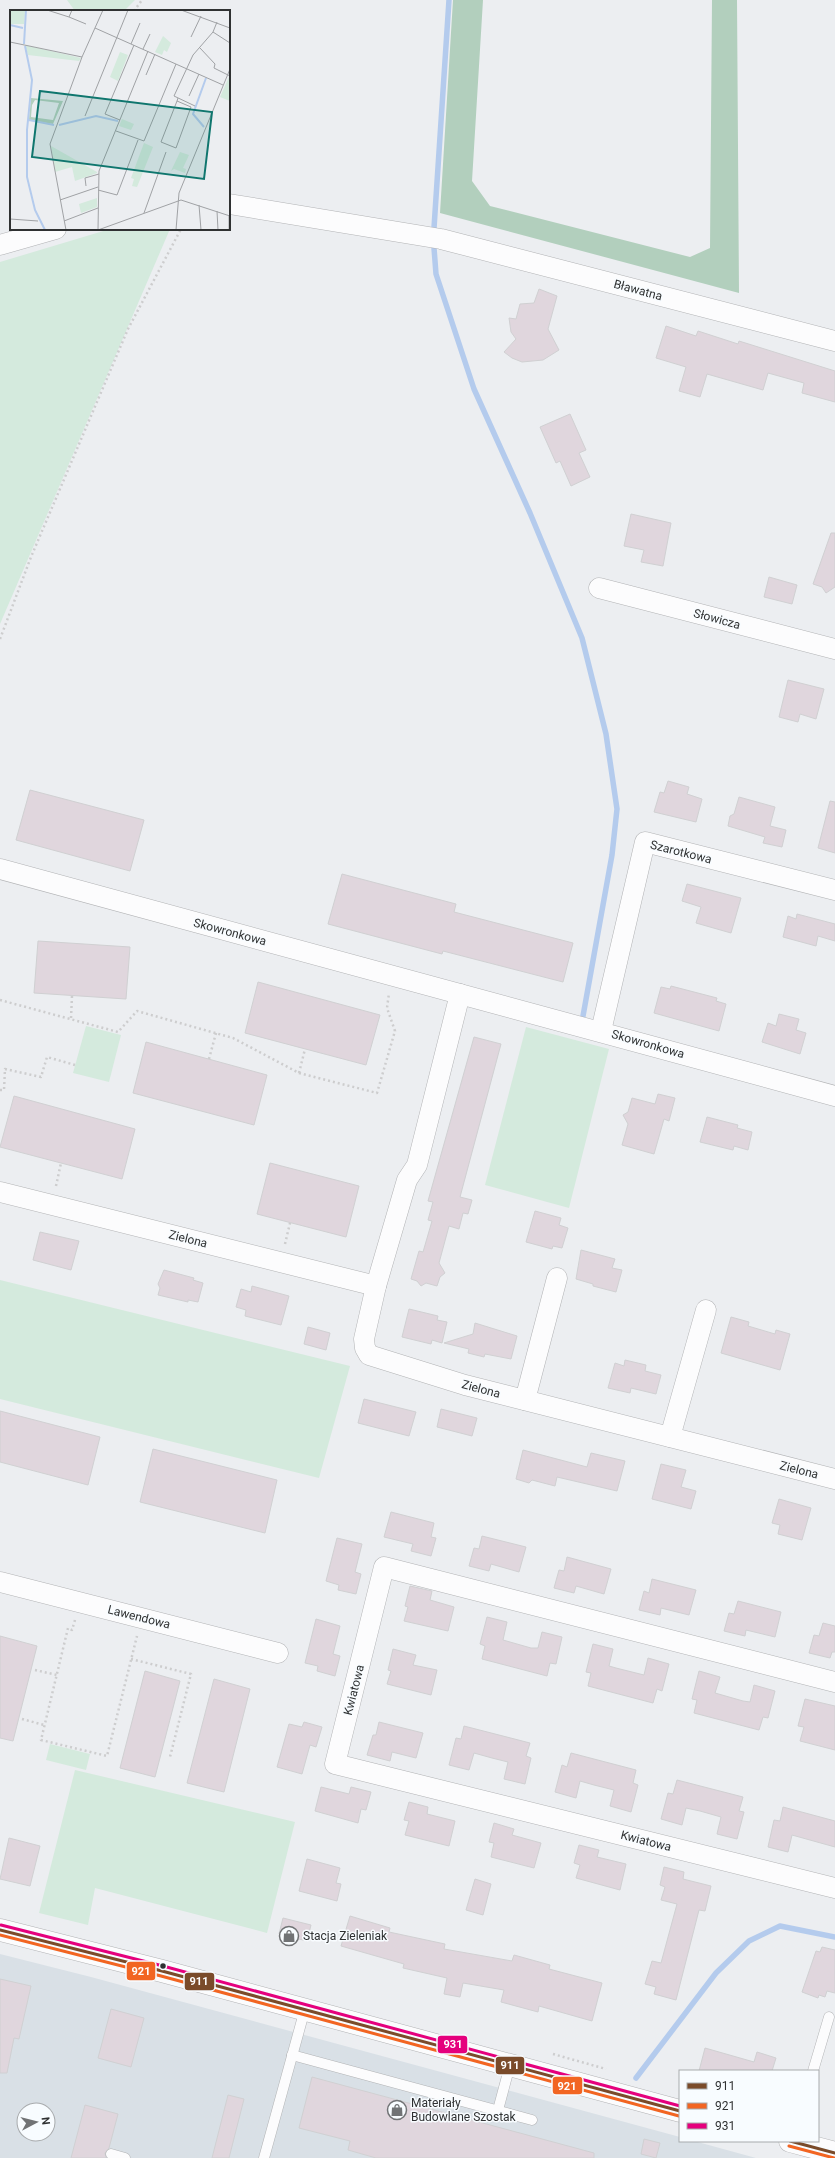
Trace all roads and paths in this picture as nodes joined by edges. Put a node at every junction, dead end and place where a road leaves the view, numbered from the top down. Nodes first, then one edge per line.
1 (142, 0) edge
2 (135, 10) edge
3 (230, 204) edge
4 (52, 230) edge
5 (180, 230) edge
6 (0, 245) edge
7 (835, 341) edge
8 (599, 588) dead end
9 (0, 639) edge
10 (835, 649) edge
11 (0, 869) edge
12 (835, 890) edge
13 (381, 973) junction
14 (460, 994) junction
15 (72, 996) dead end
16 (0, 1000) edge
17 (71, 1018) junction
18 (601, 1031) junction
19 (216, 1033) junction
20 (305, 1049) dead end
21 (210, 1059) dead end
22 (75, 1065) dead end
23 (299, 1073) junction
24 (0, 1090) edge
25 (835, 1096) edge
26 (61, 1163) dead end
27 (0, 1192) edge
28 (51, 1205) junction
29 (290, 1223) dead end
30 (283, 1251) dead end
31 (557, 1278) dead end
32 (376, 1286) junction
33 (706, 1310) dead end
34 (525, 1400) junction
35 (670, 1437) junction
36 (835, 1479) edge
37 (0, 1582) edge
38 (79, 1602) junction
39 (142, 1618) junction
40 (278, 1653) dead end
41 (131, 1659) junction
42 (35, 1670) dead end
43 (57, 1675) junction
44 (835, 1682) edge
45 (22, 1719) dead end
46 (44, 1724) junction
47 (170, 1757) dead end
48 (835, 1888) edge
49 (0, 1930) edge
50 (305, 2009) junction
51 (828, 2017) dead end
52 (292, 2055) junction
53 (510, 2065) junction
54 (813, 2070) edge
55 (498, 2110) junction
56 (679, 2111) edge
57 (532, 2120) dead end
58 (796, 2142) edge
59 (835, 2153) edge
60 (111, 2154) dead end
61 (125, 2158) edge
62 (264, 2158) edge

1 - 2 path
3 - 7 street, Bławatna
4 - 6 street
5 - 9 path
8 - 10 street, Słowicza
11 - 13 street, Skowronkowa
12 - 18 street, Szarotkowa
13 - 14 street, Skowronkowa
13 - 23 path
14 - 18 street, Skowronkowa
14 - 32 street, Zielona
15 - 17 path
16 - 17 path
17 - 19 path
18 - 25 street, Skowronkowa
19 - 21 path
19 - 23 path
20 - 23 path
22 - 24 path
26 - 28 path
27 - 28 street, Zielona
28 - 32 street, Zielona
29 - 30 path
31 - 34 street
32 - 34 street, Zielona
33 - 35 street
34 - 35 street, Zielona
35 - 36 street, Zielona
37 - 38 street, Lawendowa
38 - 39 street, Lawendowa
38 - 43 path
39 - 40 street, Lawendowa
39 - 41 path
41 - 46 path
41 - 47 path
42 - 43 path
43 - 46 path
44 - 48 street, Kwiatowa
45 - 46 path
49 - 50 street
50 - 52 lane
50 - 53 street
51 - 54 lane
52 - 55 lane
52 - 62 lane
53 - 55 lane
53 - 56 street
55 - 57 lane
58 - 59 street
60 - 61 lane

